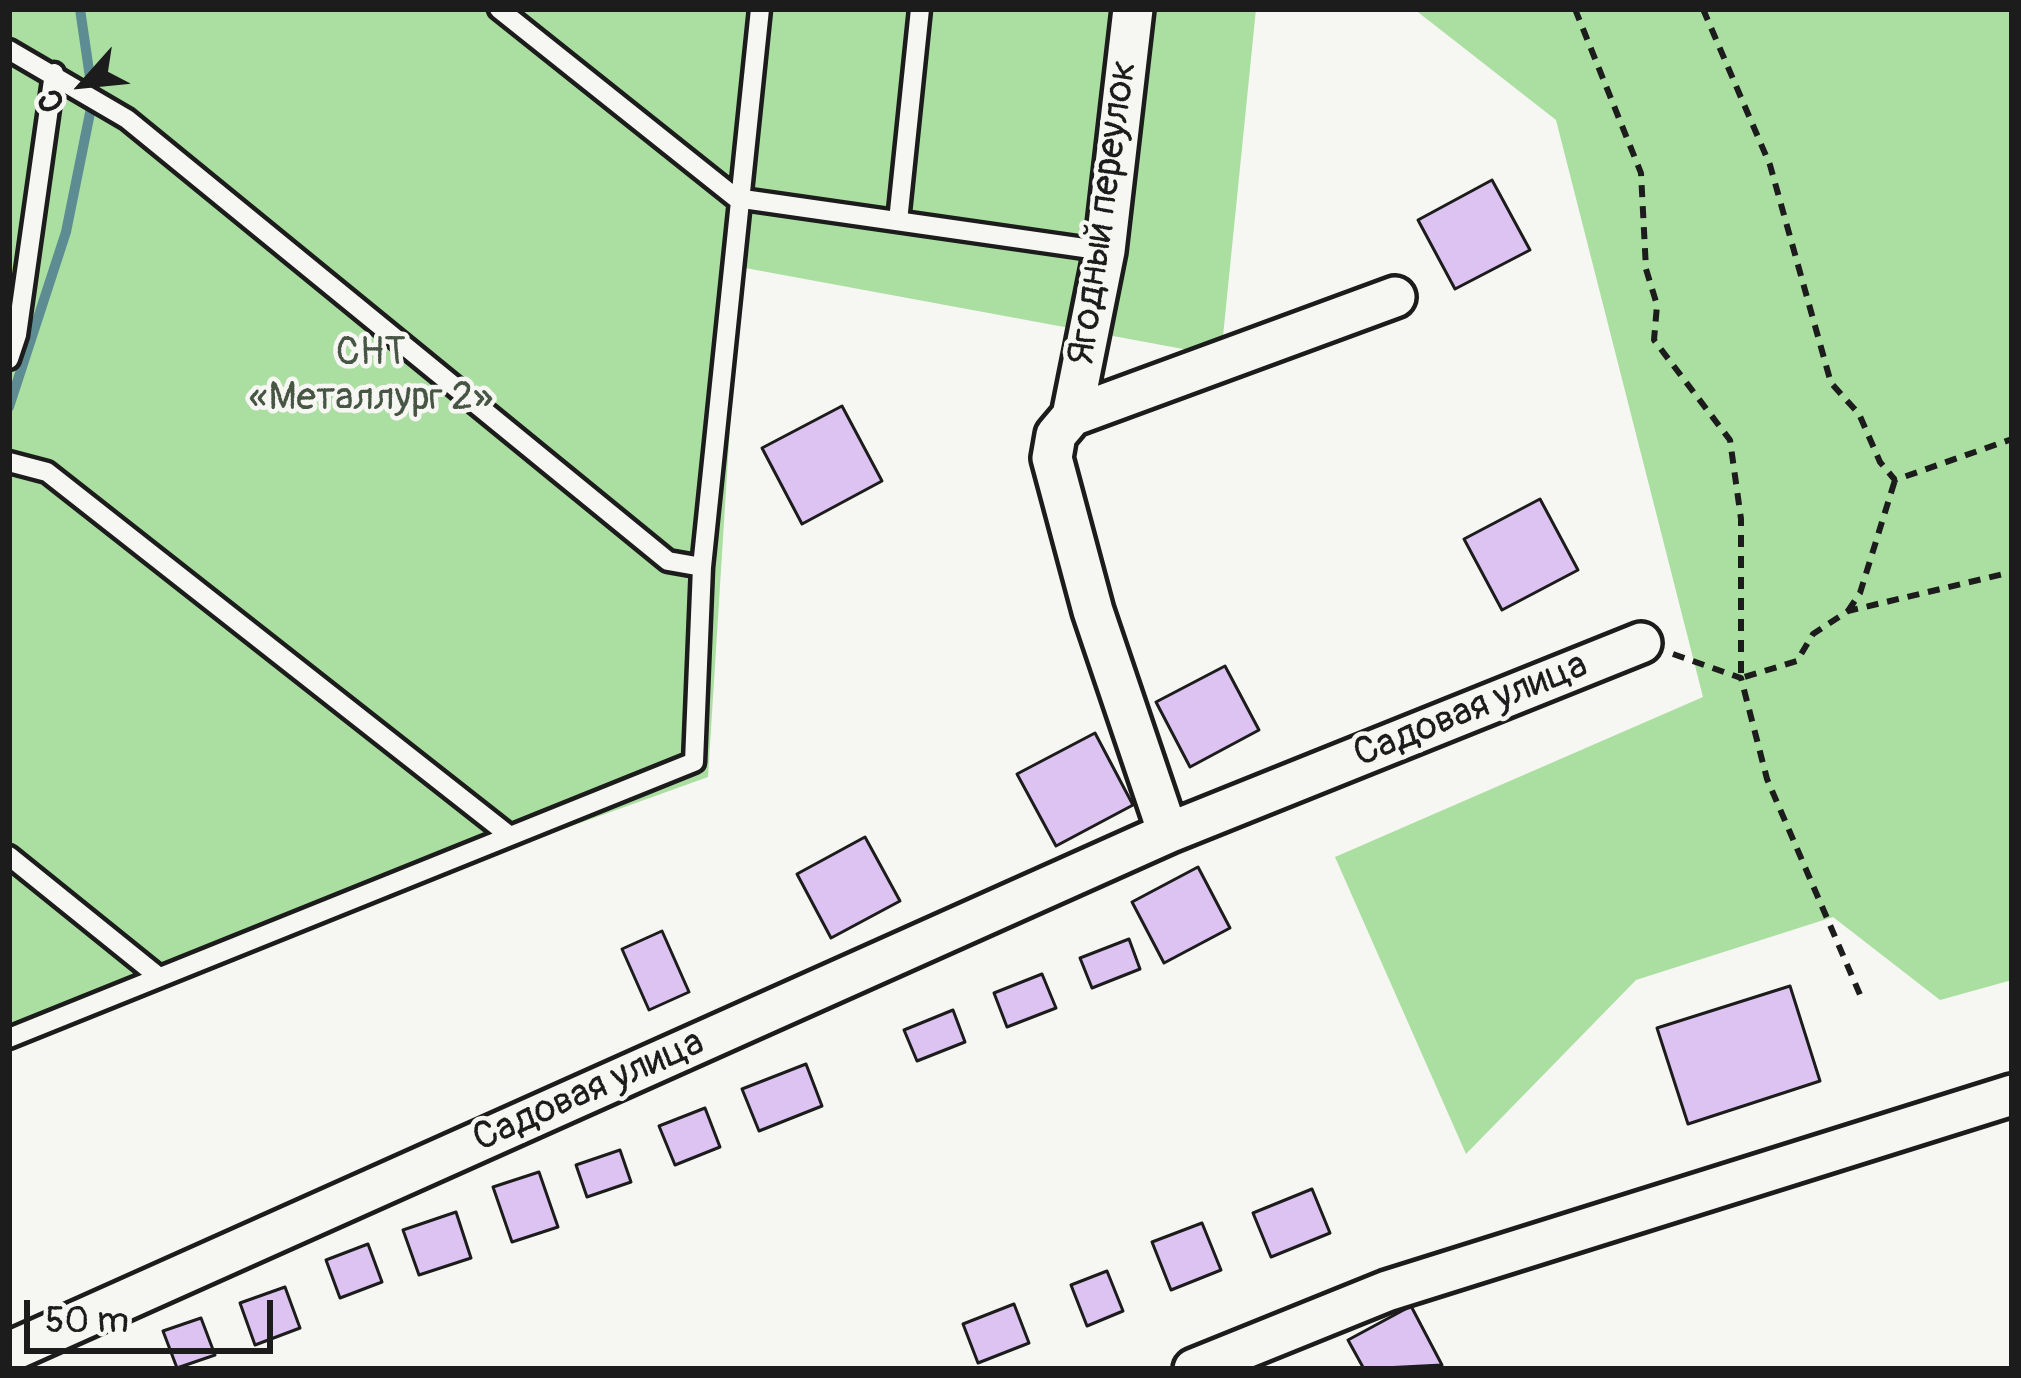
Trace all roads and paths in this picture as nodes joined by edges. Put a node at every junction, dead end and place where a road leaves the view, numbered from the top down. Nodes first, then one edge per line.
1 (500, 9) edge
2 (760, 9) edge
3 (920, 9) edge
4 (1132, 9) edge
5 (1575, 9) edge
6 (1703, 9) edge
7 (9, 50) edge
8 (54, 73) junction
9 (736, 199) junction
10 (898, 221) junction
11 (1105, 250) junction
12 (1395, 297) dead end
13 (13, 336) edge
14 (9, 359) edge
15 (1072, 416) junction
16 (2012, 439) edge
17 (9, 462) edge
18 (1895, 480) junction
19 (702, 568) junction
20 (2012, 572) edge
21 (1848, 611) junction
22 (1641, 643) joint
23 (1741, 678) junction
24 (1168, 833) junction
25 (510, 836) junction
26 (9, 856) edge
27 (159, 977) junction
28 (1861, 997) dead end
29 (9, 1038) edge
30 (2012, 1095) edge
31 (9, 1352) edge
32 (1194, 1369) edge

1 - 9 lane
2 - 9 lane
3 - 10 lane
4 - 11 street, Ягодный переулок
5 - 23 path
6 - 18 path
7 - 8 lane
8 - 13 lane
8 - 19 lane
9 - 10 lane
9 - 19 lane
10 - 11 lane
11 - 15 street, Ягодный переулок
12 - 15 street
13 - 14 lane
15 - 24 street
16 - 18 path
17 - 25 lane
18 - 21 path
19 - 25 lane
20 - 21 path
21 - 23 path
22 - 23 path
22 - 24 street, Садовая улица
23 - 28 path
24 - 31 street, Садовая улица
25 - 27 lane
26 - 27 lane
27 - 29 lane
30 - 32 street

